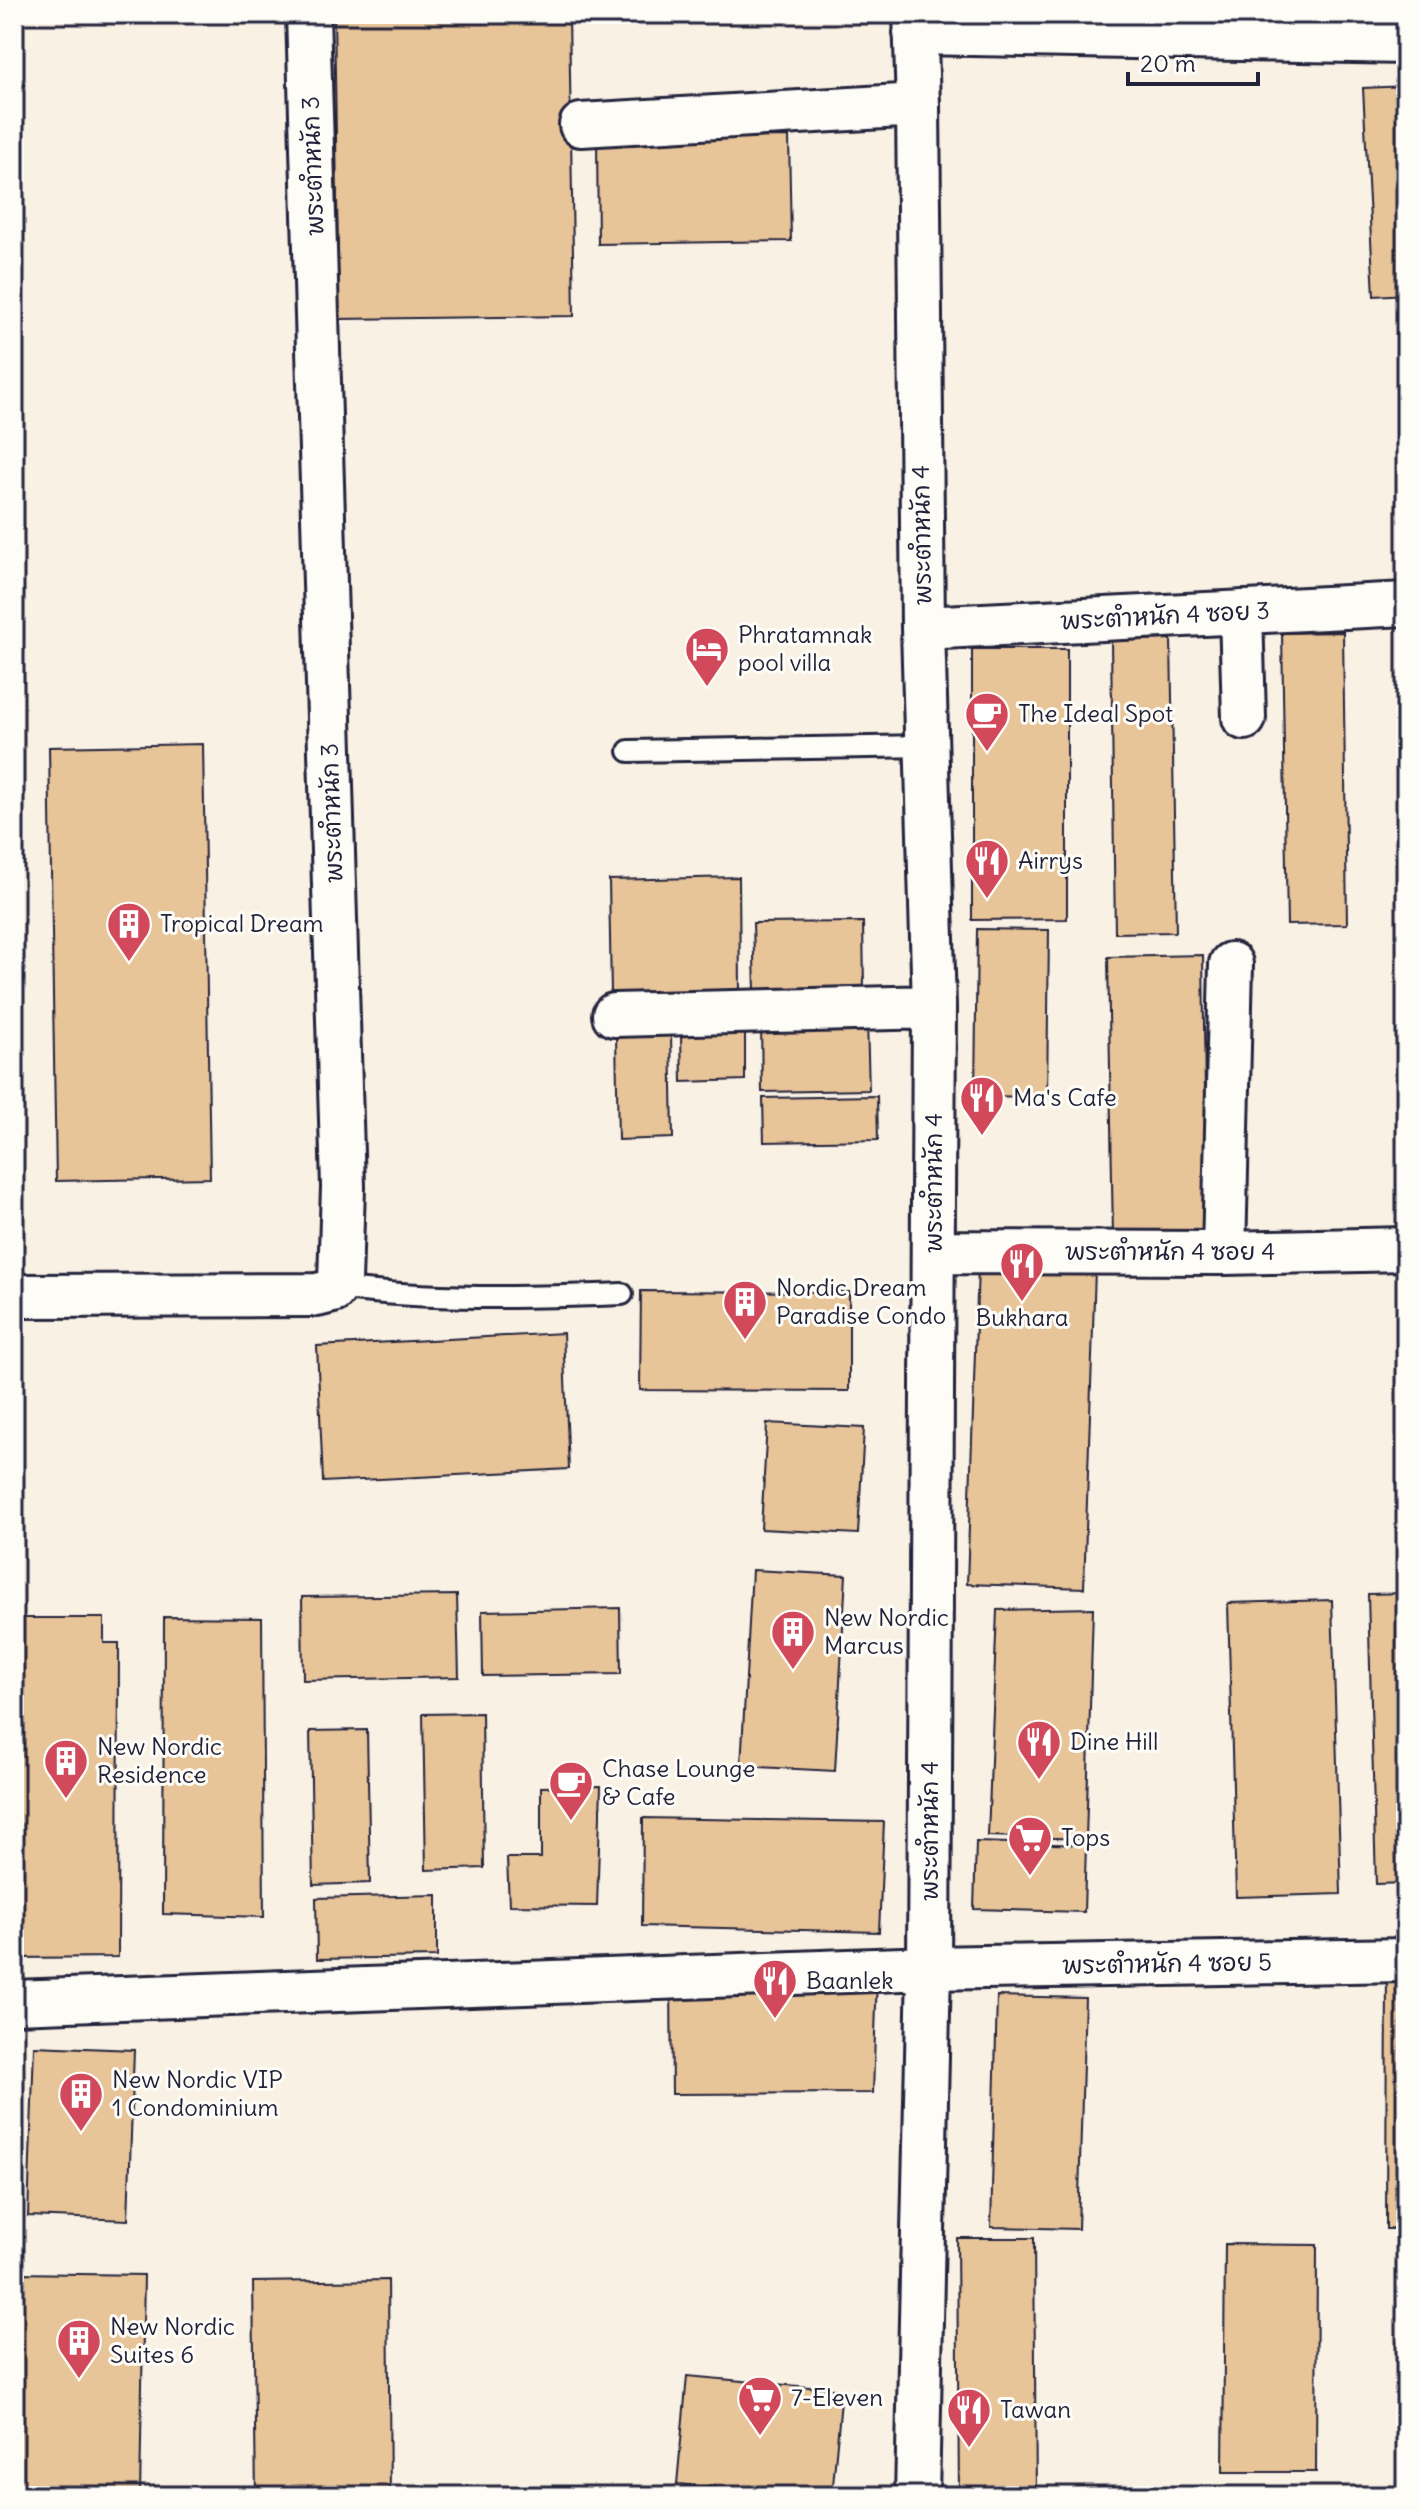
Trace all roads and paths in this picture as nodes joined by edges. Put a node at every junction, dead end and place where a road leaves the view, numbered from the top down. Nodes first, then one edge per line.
1 (308, 14) edge
2 (915, 24) edge
3 (1406, 42) edge
4 (918, 105) junction
5 (581, 125) dead end
6 (1406, 604) edge
7 (1241, 612) junction
8 (923, 628) junction
9 (1244, 718) dead end
10 (927, 746) junction
11 (629, 751) dead end
12 (1231, 964) dead end
13 (934, 1007) junction
14 (614, 1015) dead end
15 (1406, 1249) edge
16 (933, 1252) junction
17 (1224, 1253) junction
18 (337, 1288) junction
19 (622, 1294) dead end
20 (14, 1296) edge
21 (1406, 1960) edge
22 (929, 1968) junction
23 (14, 2002) edge
24 (917, 2496) edge

1 - 18 street, พระตำหนัก 3
2 - 3 street
2 - 4 street, พระตำหนัก 4
4 - 5 street
4 - 8 street, พระตำหนัก 4
6 - 7 street, พระตำหนัก 4 ซอย 3
7 - 8 street, พระตำหนัก 4 ซอย 3
7 - 9 street
8 - 10 street, พระตำหนัก 4
10 - 11 lane
10 - 13 street, พระตำหนัก 4
12 - 17 street
13 - 14 street
13 - 16 street, พระตำหนัก 4
15 - 17 street, พระตำหนัก 4 ซอย 4
16 - 17 street, พระตำหนัก 4 ซอย 4
16 - 22 street, พระตำหนัก 4
18 - 19 lane
18 - 20 street
21 - 22 street, พระตำหนัก 4 ซอย 5
22 - 23 street, พระตำหนัก 4 ซอย 5
22 - 24 street, พระตำหนัก 4

